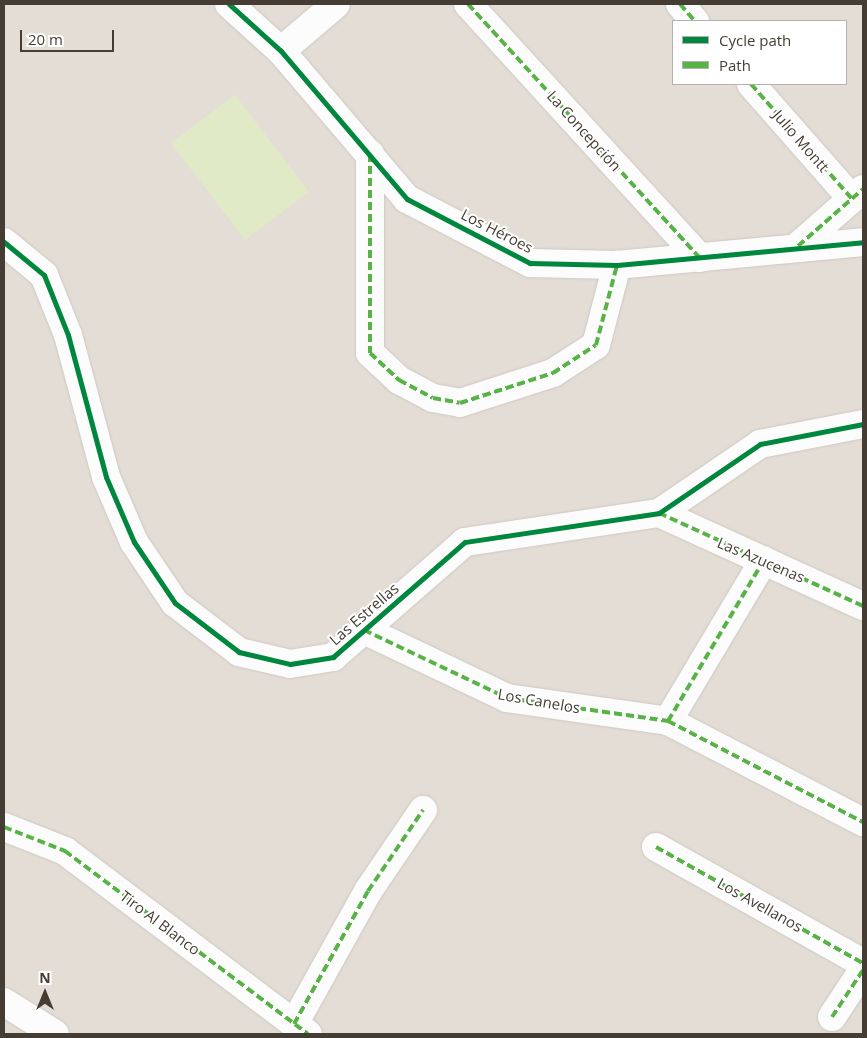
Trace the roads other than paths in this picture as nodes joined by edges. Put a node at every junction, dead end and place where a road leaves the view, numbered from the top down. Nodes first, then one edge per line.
1 (229, 4) edge
2 (336, 4) edge
3 (468, 4) edge
4 (680, 4) edge
5 (694, 20) edge
6 (281, 51) junction
7 (752, 85) edge
8 (370, 154) junction
9 (858, 194) edge
10 (4, 242) edge
11 (863, 242) edge
12 (798, 246) junction
13 (700, 258) junction
14 (617, 265) junction
15 (863, 424) edge
16 (659, 513) junction
17 (764, 560) junction
18 (863, 606) edge
19 (364, 630) junction
20 (668, 721) junction
21 (423, 810) dead end
22 (863, 822) edge
23 (4, 827) edge
24 (656, 847) dead end
25 (863, 963) edge
26 (863, 970) edge
27 (6, 1008) edge
28 (832, 1017) dead end
29 (301, 1029) edge
30 (55, 1034) edge

1 - 6 street, Los Héroes
2 - 6 street
3 - 13 street, La Concepción
4 - 5 street
6 - 8 street, Los Héroes
7 - 9 street, Julio Montt
8 - 14 street, Los Héroes
8 - 14 street
9 - 12 street
10 - 19 street, Las Estrellas
11 - 12 street, Los Héroes
12 - 13 street, Los Héroes
13 - 14 street, Los Héroes
15 - 16 street, Las Estrellas
16 - 17 street, Las Azucenas
16 - 19 street, Las Estrellas
17 - 18 street, Las Azucenas
17 - 20 street
19 - 20 street, Los Canelos
20 - 22 street, Los Canelos
21 - 29 street
23 - 29 street, Tiro Al Blanco
24 - 25 street, Los Avellanos
26 - 28 street
27 - 30 street

